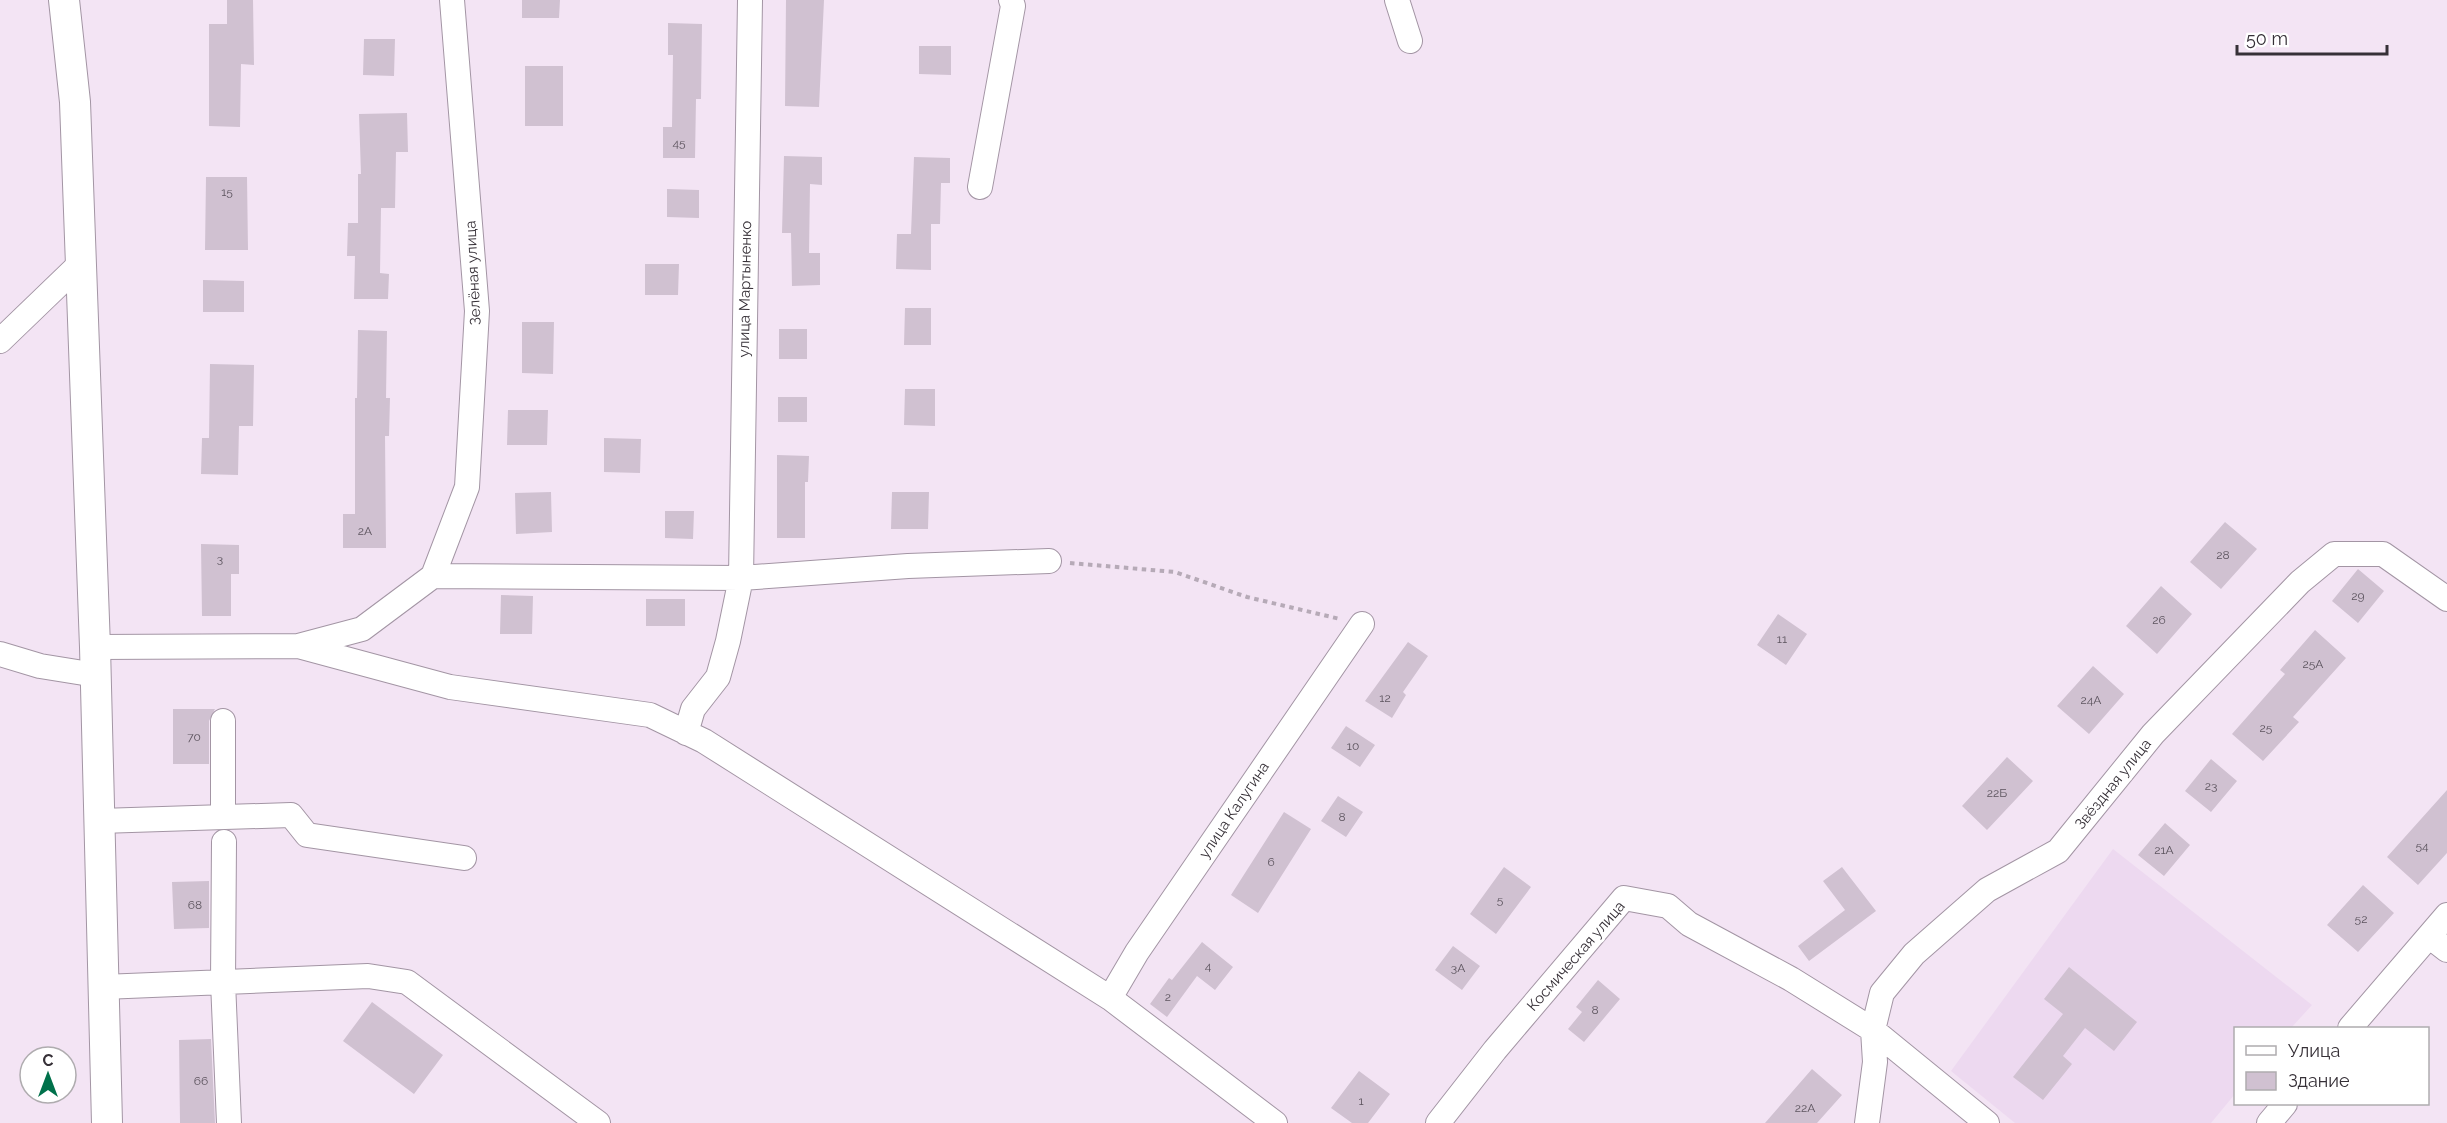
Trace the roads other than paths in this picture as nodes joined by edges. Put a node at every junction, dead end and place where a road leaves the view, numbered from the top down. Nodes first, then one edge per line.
1 (64, 0) edge
2 (452, 0) edge
3 (750, 0) edge
4 (1011, 0) edge
5 (1397, 0) edge
6 (1410, 41) dead end
7 (980, 187) dead end
8 (81, 263) junction
9 (0, 341) edge
10 (1048, 561) road end
11 (433, 576) junction
12 (741, 578) junction
13 (2447, 598) edge
14 (1362, 624) road end
15 (298, 646) junction
16 (0, 654) edge
17 (96, 661) junction
18 (222, 721) dead end
19 (686, 733) junction
20 (223, 817) junction
21 (100, 821) junction
22 (224, 842) dead end
23 (464, 858) dead end
24 (2447, 915) edge
25 (2438, 943) edge
26 (224, 982) junction
27 (103, 987) junction
28 (1110, 998) junction
29 (2352, 1027) edge
30 (1873, 1030) junction
31 (2284, 1105) edge
32 (106, 1123) edge
33 (229, 1123) edge
34 (598, 1123) edge
35 (1275, 1123) edge
36 (1438, 1123) edge
37 (1867, 1123) edge
38 (1987, 1123) edge
39 (2269, 1123) edge

1 - 8 main road
2 - 11 street, Зелёная улица
3 - 12 street, улица Мартыненко
4 - 7 street
5 - 6 street
8 - 9 street
8 - 17 main road
10 - 12 street
11 - 12 street
11 - 15 street
12 - 19 street, улица Мартыненко
13 - 30 street, Звёздная улица
14 - 28 street, улица Калугина
15 - 17 street
15 - 19 street
16 - 17 street
17 - 21 main road
18 - 20 street
19 - 28 street
20 - 21 street
20 - 23 street
21 - 27 main road
22 - 26 street
24 - 25 street
25 - 29 street
26 - 27 street
26 - 33 street
26 - 34 street
27 - 32 main road
28 - 35 street
30 - 36 street, Космическая улица
30 - 37 street, Звёздная улица
30 - 38 street
31 - 39 street

